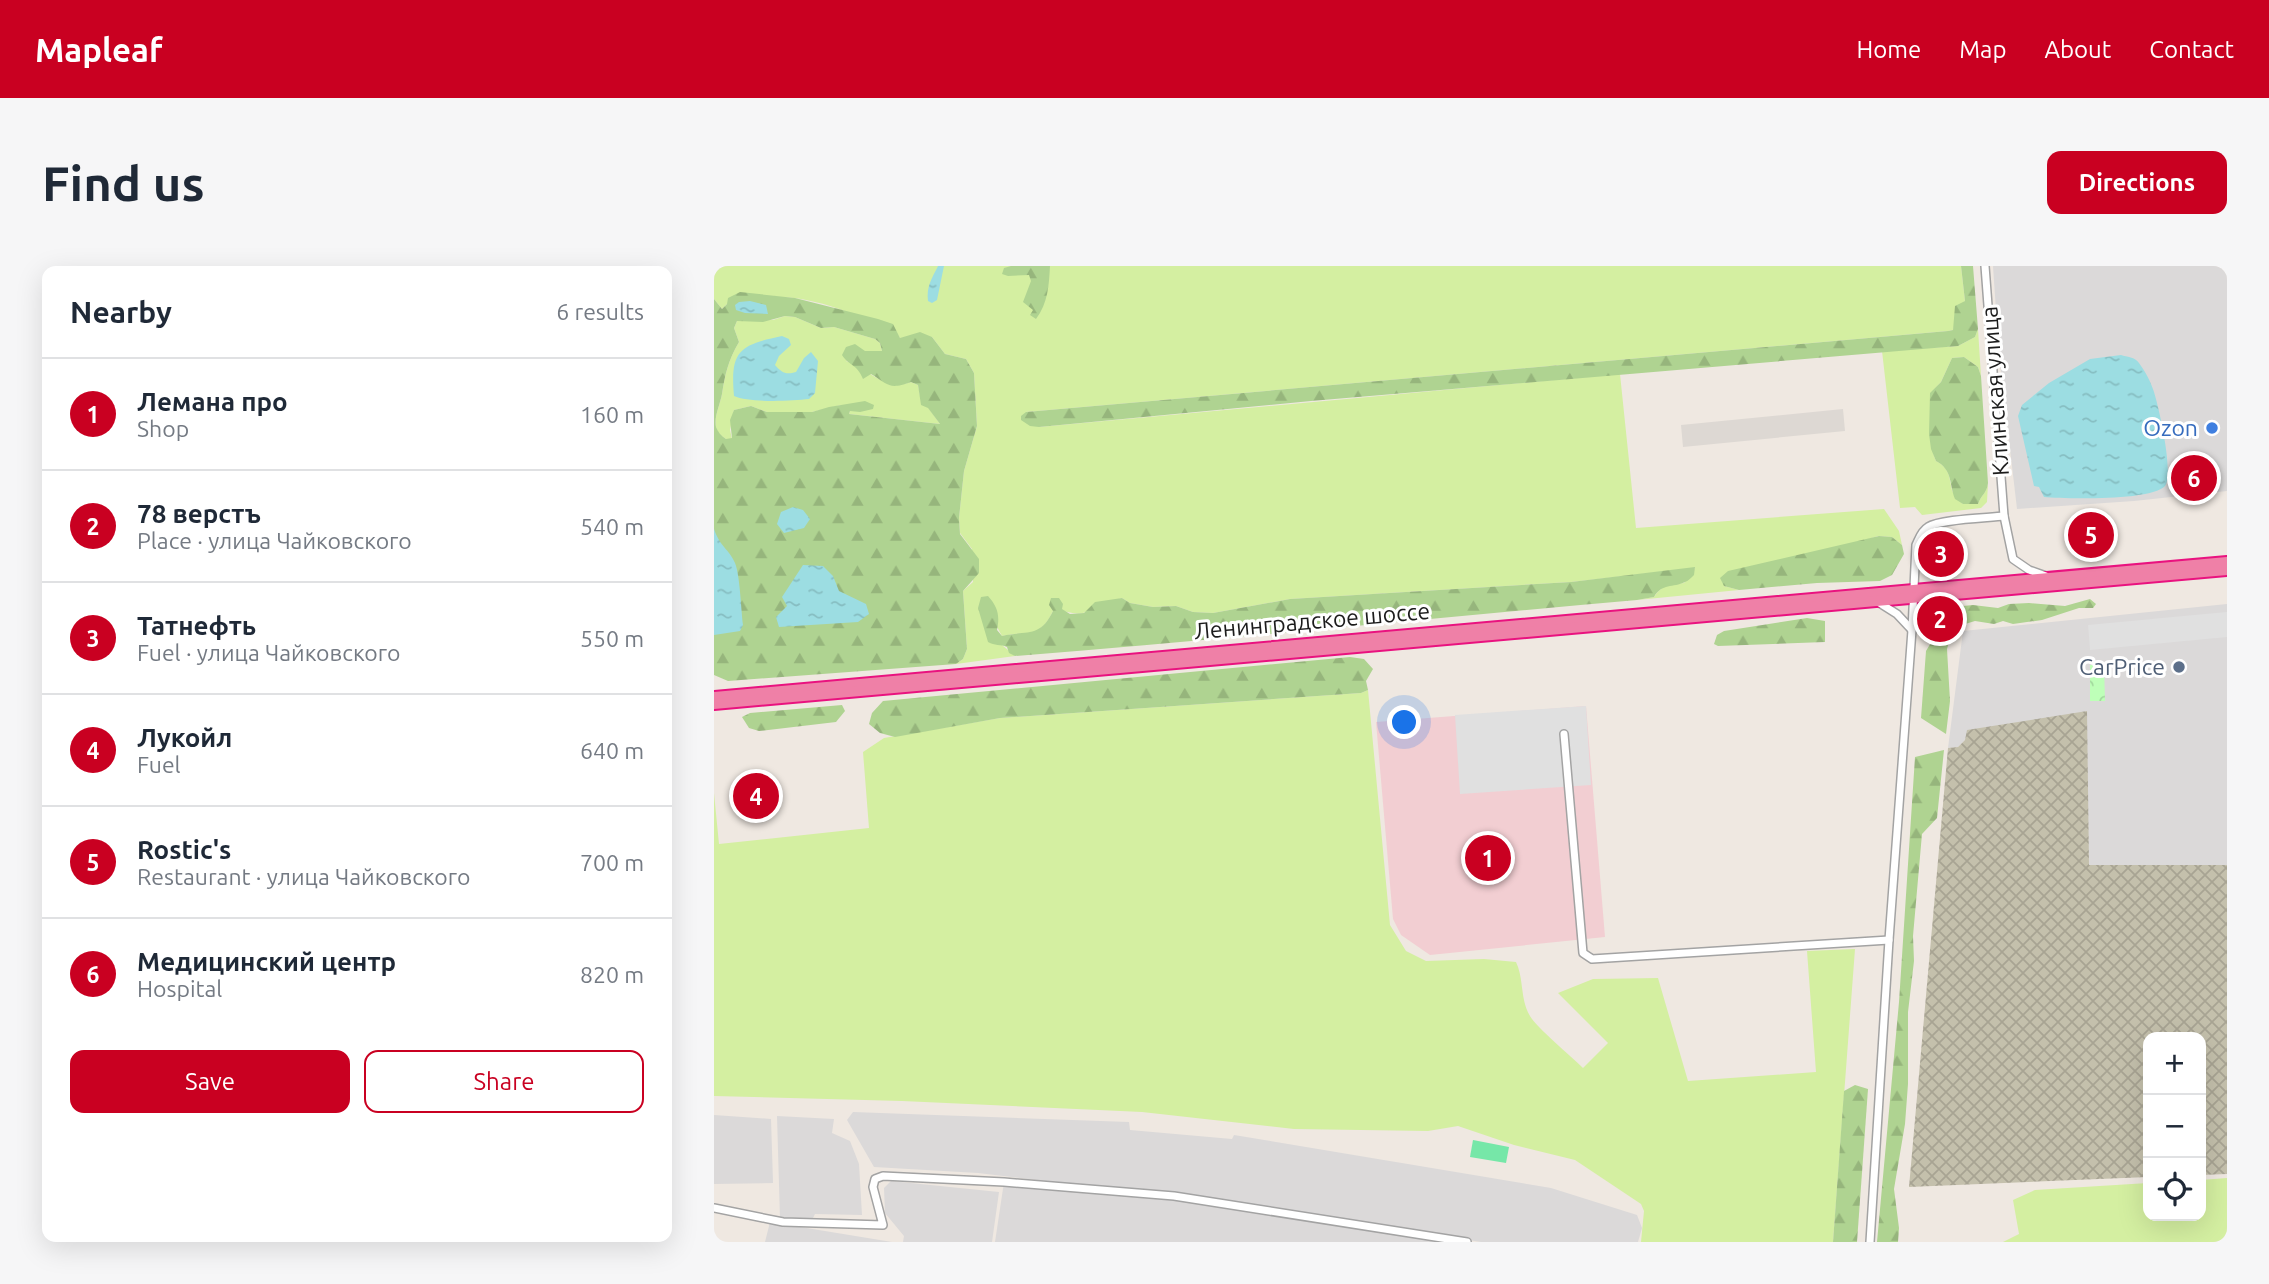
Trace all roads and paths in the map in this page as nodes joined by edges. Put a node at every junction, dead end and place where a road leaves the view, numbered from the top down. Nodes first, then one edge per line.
1 (1985, 266) edge
2 (2004, 516) junction
3 (2227, 562) edge
4 (2227, 570) edge
5 (2049, 577) junction
6 (1914, 592) junction
7 (1937, 595) junction
8 (1876, 601) junction
9 (1912, 630) junction
10 (714, 697) edge
11 (714, 704) edge
12 (1564, 734) dead end
13 (1889, 940) junction
14 (714, 1208) edge
15 (1467, 1242) edge
16 (1870, 1242) edge

1 - 2 street, Клинская улица
2 - 5 street, Клинская улица
2 - 6 street
3 - 5 highway
4 - 7 highway
5 - 6 highway
6 - 7 highway
6 - 8 highway, Ленинградское шоссе
6 - 9 street
6 - 10 highway, Ленинградское шоссе
7 - 9 street
8 - 9 street
8 - 11 highway, Ленинградское шоссе
9 - 13 street
12 - 13 street
13 - 16 street
14 - 15 street

